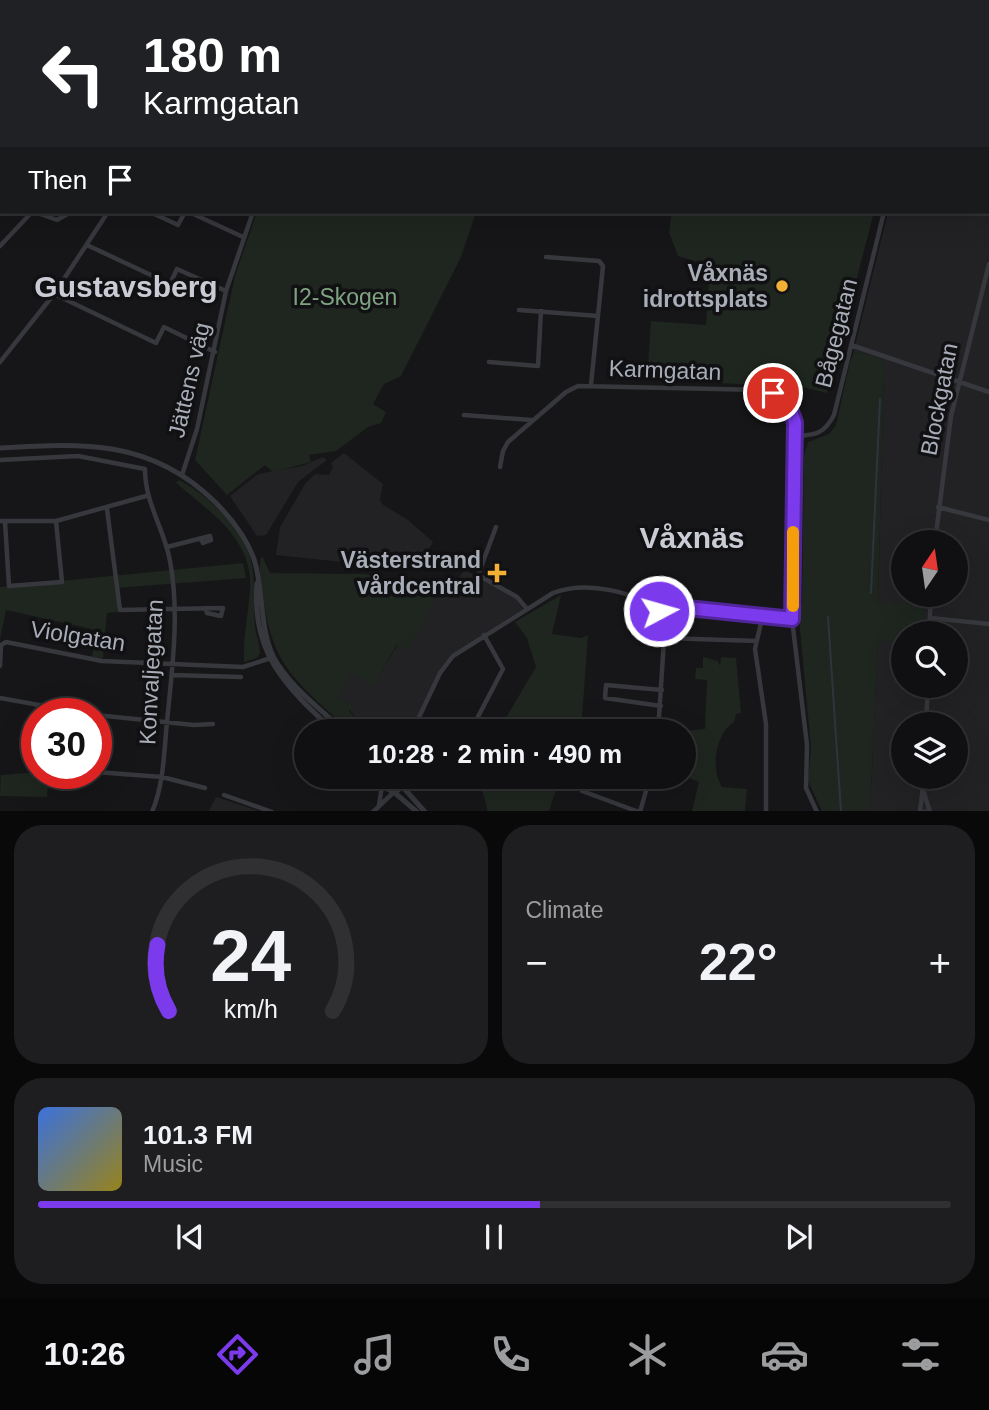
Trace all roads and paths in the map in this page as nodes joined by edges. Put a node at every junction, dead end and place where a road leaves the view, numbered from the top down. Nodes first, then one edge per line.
1 (31, 214) edge
2 (39, 214) edge
3 (68, 214) edge
4 (107, 214) edge
5 (154, 214) edge
6 (186, 214) edge
7 (191, 214) edge
8 (252, 214) edge
9 (884, 214) edge
10 (243, 237) junction
11 (87, 245) junction
12 (0, 246) edge
13 (546, 257) dead end
14 (989, 264) edge
15 (987, 281) edge
16 (226, 291) junction
17 (54, 294) junction
18 (519, 310) dead end
19 (541, 312) junction
20 (598, 316) junction
21 (851, 345) junction
22 (215, 352) junction
23 (0, 362) edge
24 (489, 362) dead end
25 (959, 382) junction
26 (592, 386) junction
27 (989, 392) edge
28 (464, 415) dead end
29 (532, 420) junction
30 (796, 436) junction
31 (0, 448) edge
32 (0, 460) edge
33 (500, 467) dead end
34 (182, 475) junction
35 (146, 496) junction
36 (938, 507) junction
37 (107, 509) junction
38 (989, 520) edge
39 (56, 521) junction
40 (3, 522) edge
41 (496, 527) dead end
42 (936, 530) edge
43 (201, 539) dead end
44 (167, 548) junction
45 (931, 607) edge
46 (205, 608) dead end
47 (175, 609) junction
48 (527, 609) junction
49 (763, 614) junction
50 (662, 615) junction
51 (930, 618) junction
52 (792, 619) junction
53 (930, 621) edge
54 (989, 624) edge
55 (484, 635) junction
56 (664, 638) junction
57 (757, 641) junction
58 (271, 658) junction
59 (173, 665) junction
60 (0, 666) edge
61 (172, 675) junction
62 (241, 677) dead end
63 (662, 690) junction
64 (0, 698) edge
65 (21, 703) edge
66 (661, 706) junction
67 (112, 716) edge
68 (321, 719) edge
69 (331, 719) edge
70 (418, 719) edge
71 (477, 719) edge
72 (660, 719) edge
73 (167, 721) junction
74 (213, 724) dead end
75 (112, 773) edge
76 (162, 777) junction
77 (205, 788) dead end
78 (382, 789) edge
79 (387, 789) edge
80 (399, 789) edge
81 (405, 789) edge
82 (583, 789) edge
83 (646, 789) edge
84 (924, 792) joint
85 (394, 793) junction
86 (224, 795) dead end
87 (379, 806) junction
88 (152, 811) edge
89 (272, 811) edge
90 (373, 811) edge
91 (417, 811) edge
92 (425, 811) edge
93 (639, 811) edge
94 (765, 811) edge
95 (817, 811) edge
96 (925, 811) edge

1 - 12 street
2 - 3 street
4 - 11 street
5 - 6 street
7 - 10 street
8 - 10 street, Jättens väg
9 - 21 street, Bågegatan
10 - 16 street, Jättens väg
11 - 16 street
11 - 17 street
13 - 20 street
14 - 15 street, Blockgatan
15 - 25 street, Blockgatan
16 - 22 street, Jättens väg
17 - 22 street
17 - 23 street
18 - 19 street
19 - 20 street
19 - 24 street
20 - 26 street
21 - 25 street
21 - 30 street, Bågegatan
22 - 34 street, Jättens väg
25 - 27 street
25 - 36 street, Blockgatan
26 - 29 street, Karmgatan
26 - 30 street, Karmgatan
28 - 29 street
29 - 33 street, Karmgatan
30 - 52 street, Karmgatan
31 - 34 street
32 - 35 street, Konvaljegatan
34 - 58 street
35 - 37 street
35 - 44 street, Konvaljegatan
36 - 38 street
36 - 42 street, Blockgatan
37 - 39 street
37 - 47 street
39 - 40 street
39 - 40 street
41 - 48 street
43 - 44 street
44 - 47 street, Konvaljegatan
45 - 51 street
46 - 47 street
47 - 59 street, Konvaljegatan
48 - 50 street
48 - 55 street
49 - 50 street
49 - 52 street
49 - 57 street
50 - 56 street
51 - 53 street
51 - 54 street
52 - 95 street, Karmgatan
55 - 70 street
55 - 71 street
56 - 57 street
56 - 63 street
57 - 94 street
58 - 59 street, Violgatan
58 - 68 street
58 - 69 street
59 - 60 street, Violgatan
59 - 61 street, Konvaljegatan
61 - 62 street
61 - 73 street, Konvaljegatan
63 - 66 street
63 - 66 street
64 - 65 street
66 - 72 street
67 - 73 street
73 - 74 street
73 - 76 street, Konvaljegatan
75 - 76 street
76 - 77 street
76 - 88 street, Konvaljegatan
78 - 87 street
79 - 85 street
80 - 85 street
81 - 92 street
82 - 93 street
83 - 93 street
84 - 96 street
84 - 96 street
85 - 87 street
85 - 91 street
86 - 89 street
87 - 90 street

